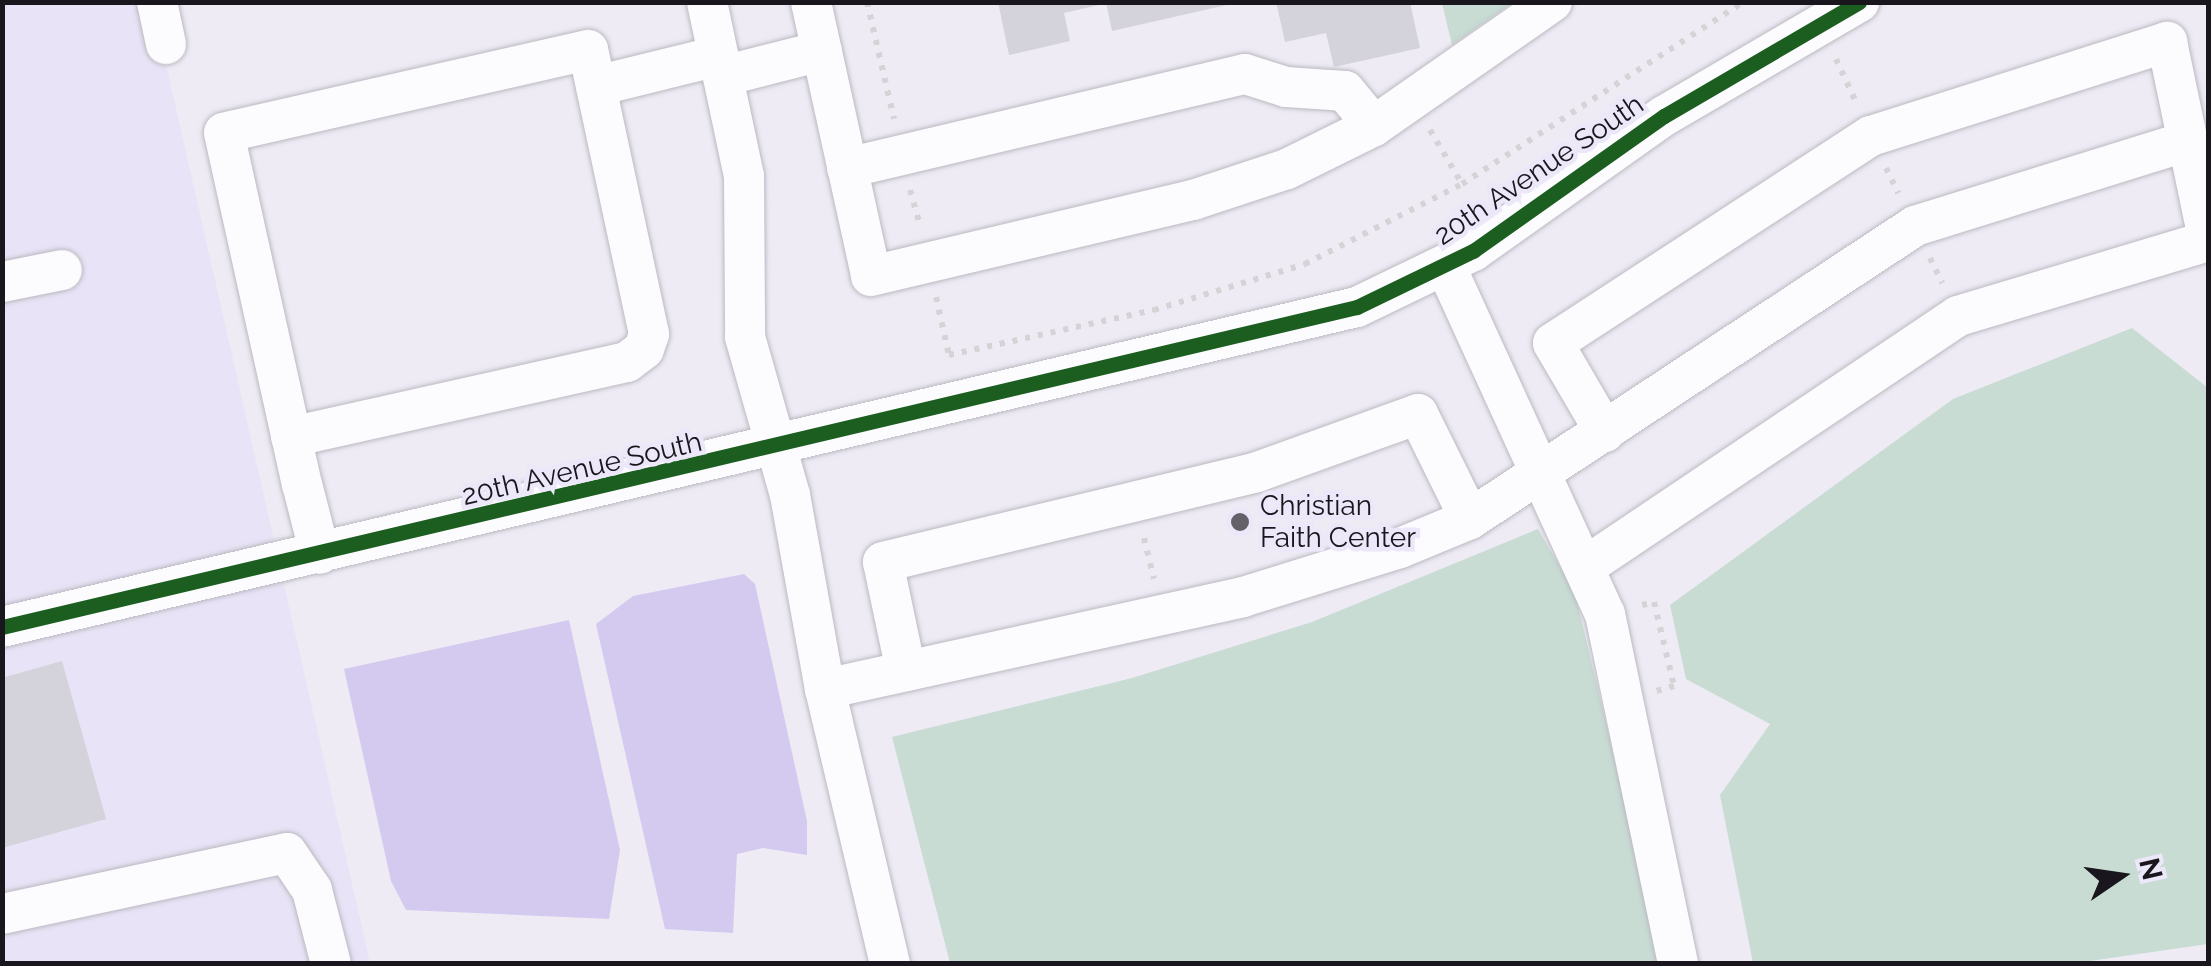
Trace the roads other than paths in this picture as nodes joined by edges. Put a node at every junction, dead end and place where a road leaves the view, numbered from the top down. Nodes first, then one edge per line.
1 (157, 2) edge
2 (707, 2) edge
3 (811, 2) edge
4 (1552, 2) edge
5 (1859, 2) edge
6 (166, 44) dead end
7 (822, 51) junction
8 (721, 66) junction
9 (596, 86) junction
10 (1374, 126) junction
11 (2188, 140) junction
12 (847, 168) junction
13 (2208, 240) edge
14 (1445, 264) junction
15 (62, 270) dead end
16 (2, 282) edge
17 (1605, 432) junction
18 (292, 438) junction
19 (778, 449) junction
20 (1538, 477) junction
21 (1470, 519) junction
22 (320, 554) junction
23 (1586, 566) junction
24 (2, 627) edge
25 (906, 671) junction
26 (825, 689) junction
27 (2, 914) edge
28 (331, 964) edge
29 (890, 964) edge
30 (1678, 964) edge

1 - 6 street
2 - 8 street
3 - 7 street
4 - 10 street
5 - 14 street, 20th Avenue South
7 - 8 street
7 - 12 street
8 - 9 street
8 - 19 street
9 - 18 street
9 - 18 street
10 - 12 street
10 - 12 street
11 - 13 street
11 - 17 street
11 - 17 street
13 - 23 street
14 - 19 street, 20th Avenue South
14 - 20 street, 20th Avenue South
15 - 16 street
17 - 20 street
18 - 22 street
19 - 22 street, 20th Avenue South
19 - 26 street
20 - 21 street
20 - 23 street, 20th Avenue South
21 - 25 street
21 - 25 street
22 - 24 street, 20th Avenue South
23 - 30 street, 20th Avenue South
25 - 26 street
26 - 29 street
27 - 28 street

